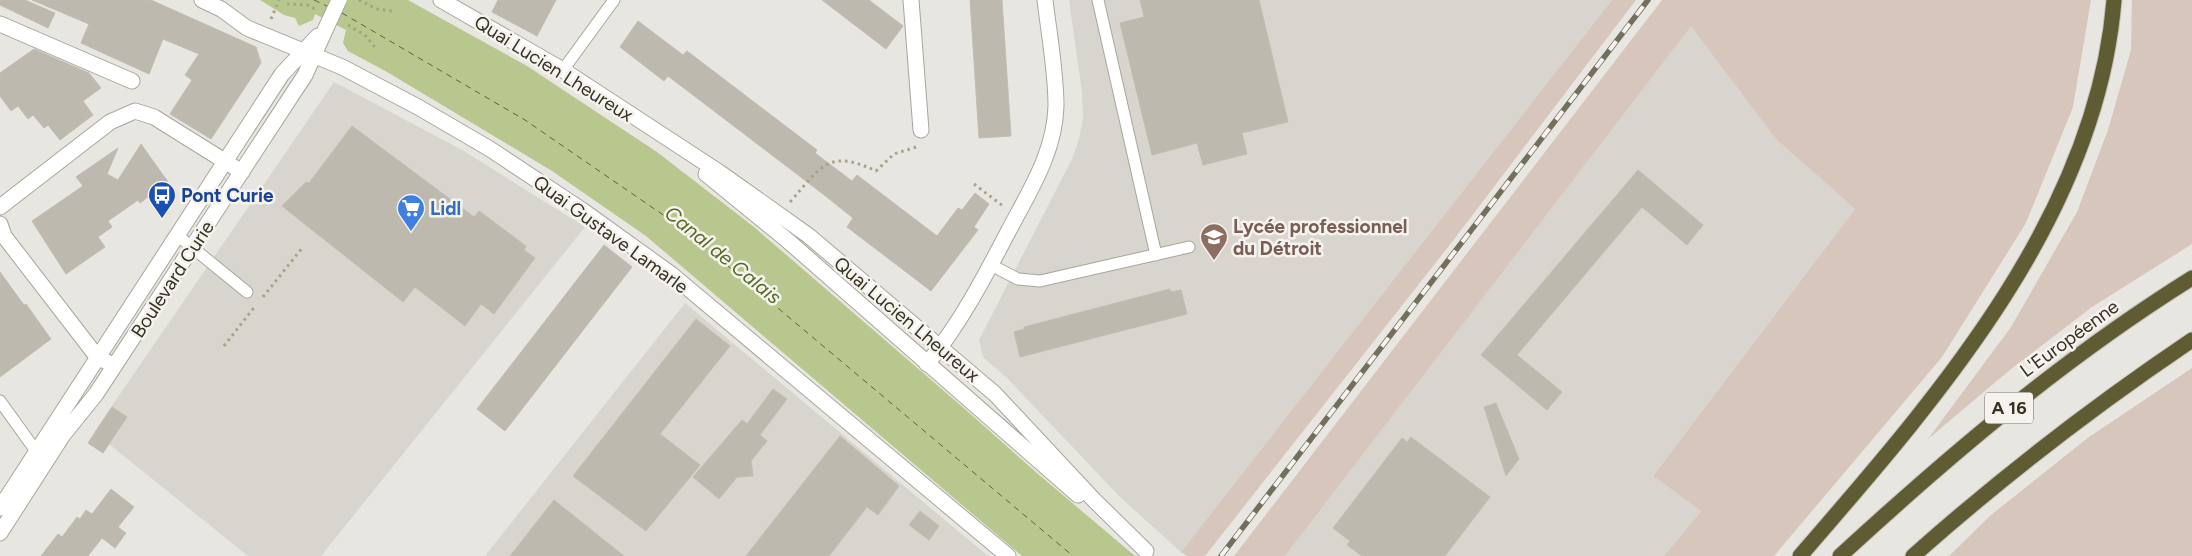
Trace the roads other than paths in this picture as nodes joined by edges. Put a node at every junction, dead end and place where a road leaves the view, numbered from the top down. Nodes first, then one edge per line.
1 (202, 0) edge
2 (339, 0) edge
3 (441, 0) edge
4 (614, 0) edge
5 (1045, 0) edge
6 (1098, 0) edge
7 (2114, 0) edge
8 (908, 3) edge
9 (0, 24) edge
10 (308, 53) junction
11 (563, 70) junction
12 (132, 81) dead end
13 (640, 122) junction
14 (921, 137) road end
15 (225, 162) junction
16 (242, 172) junction
17 (0, 207) edge
18 (0, 224) edge
19 (177, 235) junction
20 (1189, 247) dead end
21 (192, 248) junction
22 (1156, 255) junction
23 (991, 265) junction
24 (2192, 278) edge
25 (247, 292) dead end
26 (2192, 340) edge
27 (941, 348) junction
28 (98, 358) junction
29 (927, 364) junction
30 (114, 365) junction
31 (0, 401) edge
32 (40, 458) junction
33 (0, 508) edge
34 (0, 533) edge
35 (1148, 554) edge
36 (1008, 556) edge
37 (1800, 556) edge
38 (1840, 556) edge
39 (1913, 556) edge

1 - 10 street, Quai Gustave Lamarle
2 - 10 street, Boulevard Curie, bridge
3 - 11 street, Quai Lucien Lheureux
4 - 11 lane
5 - 23 street
6 - 22 lane
7 - 37 highway
8 - 14 street
9 - 12 street
10 - 15 street, Boulevard Curie
10 - 16 street, Boulevard Curie
10 - 36 street, Quai Gustave Lamarle
11 - 13 street, Quai Lucien Lheureux
13 - 27 street, Quai Lucien Lheureux
13 - 29 street, Quai Lucien Lheureux
15 - 16 street
15 - 17 street
15 - 19 street, Boulevard Curie
16 - 21 street, Boulevard Curie
18 - 28 street
19 - 21 lane
19 - 28 street, Boulevard Curie
20 - 22 lane
21 - 25 lane
21 - 30 street, Boulevard Curie
22 - 23 lane
23 - 27 street
24 - 38 highway, L'Européenne / A 16
26 - 39 highway, A 16
27 - 29 street
27 - 35 street, Quai Lucien Lheureux
28 - 30 street
28 - 32 street, Boulevard Curie
29 - 35 street, Quai Lucien Lheureux
30 - 32 street, Boulevard Curie
31 - 32 lane
32 - 33 street, Boulevard Curie
32 - 34 street, Boulevard Curie

